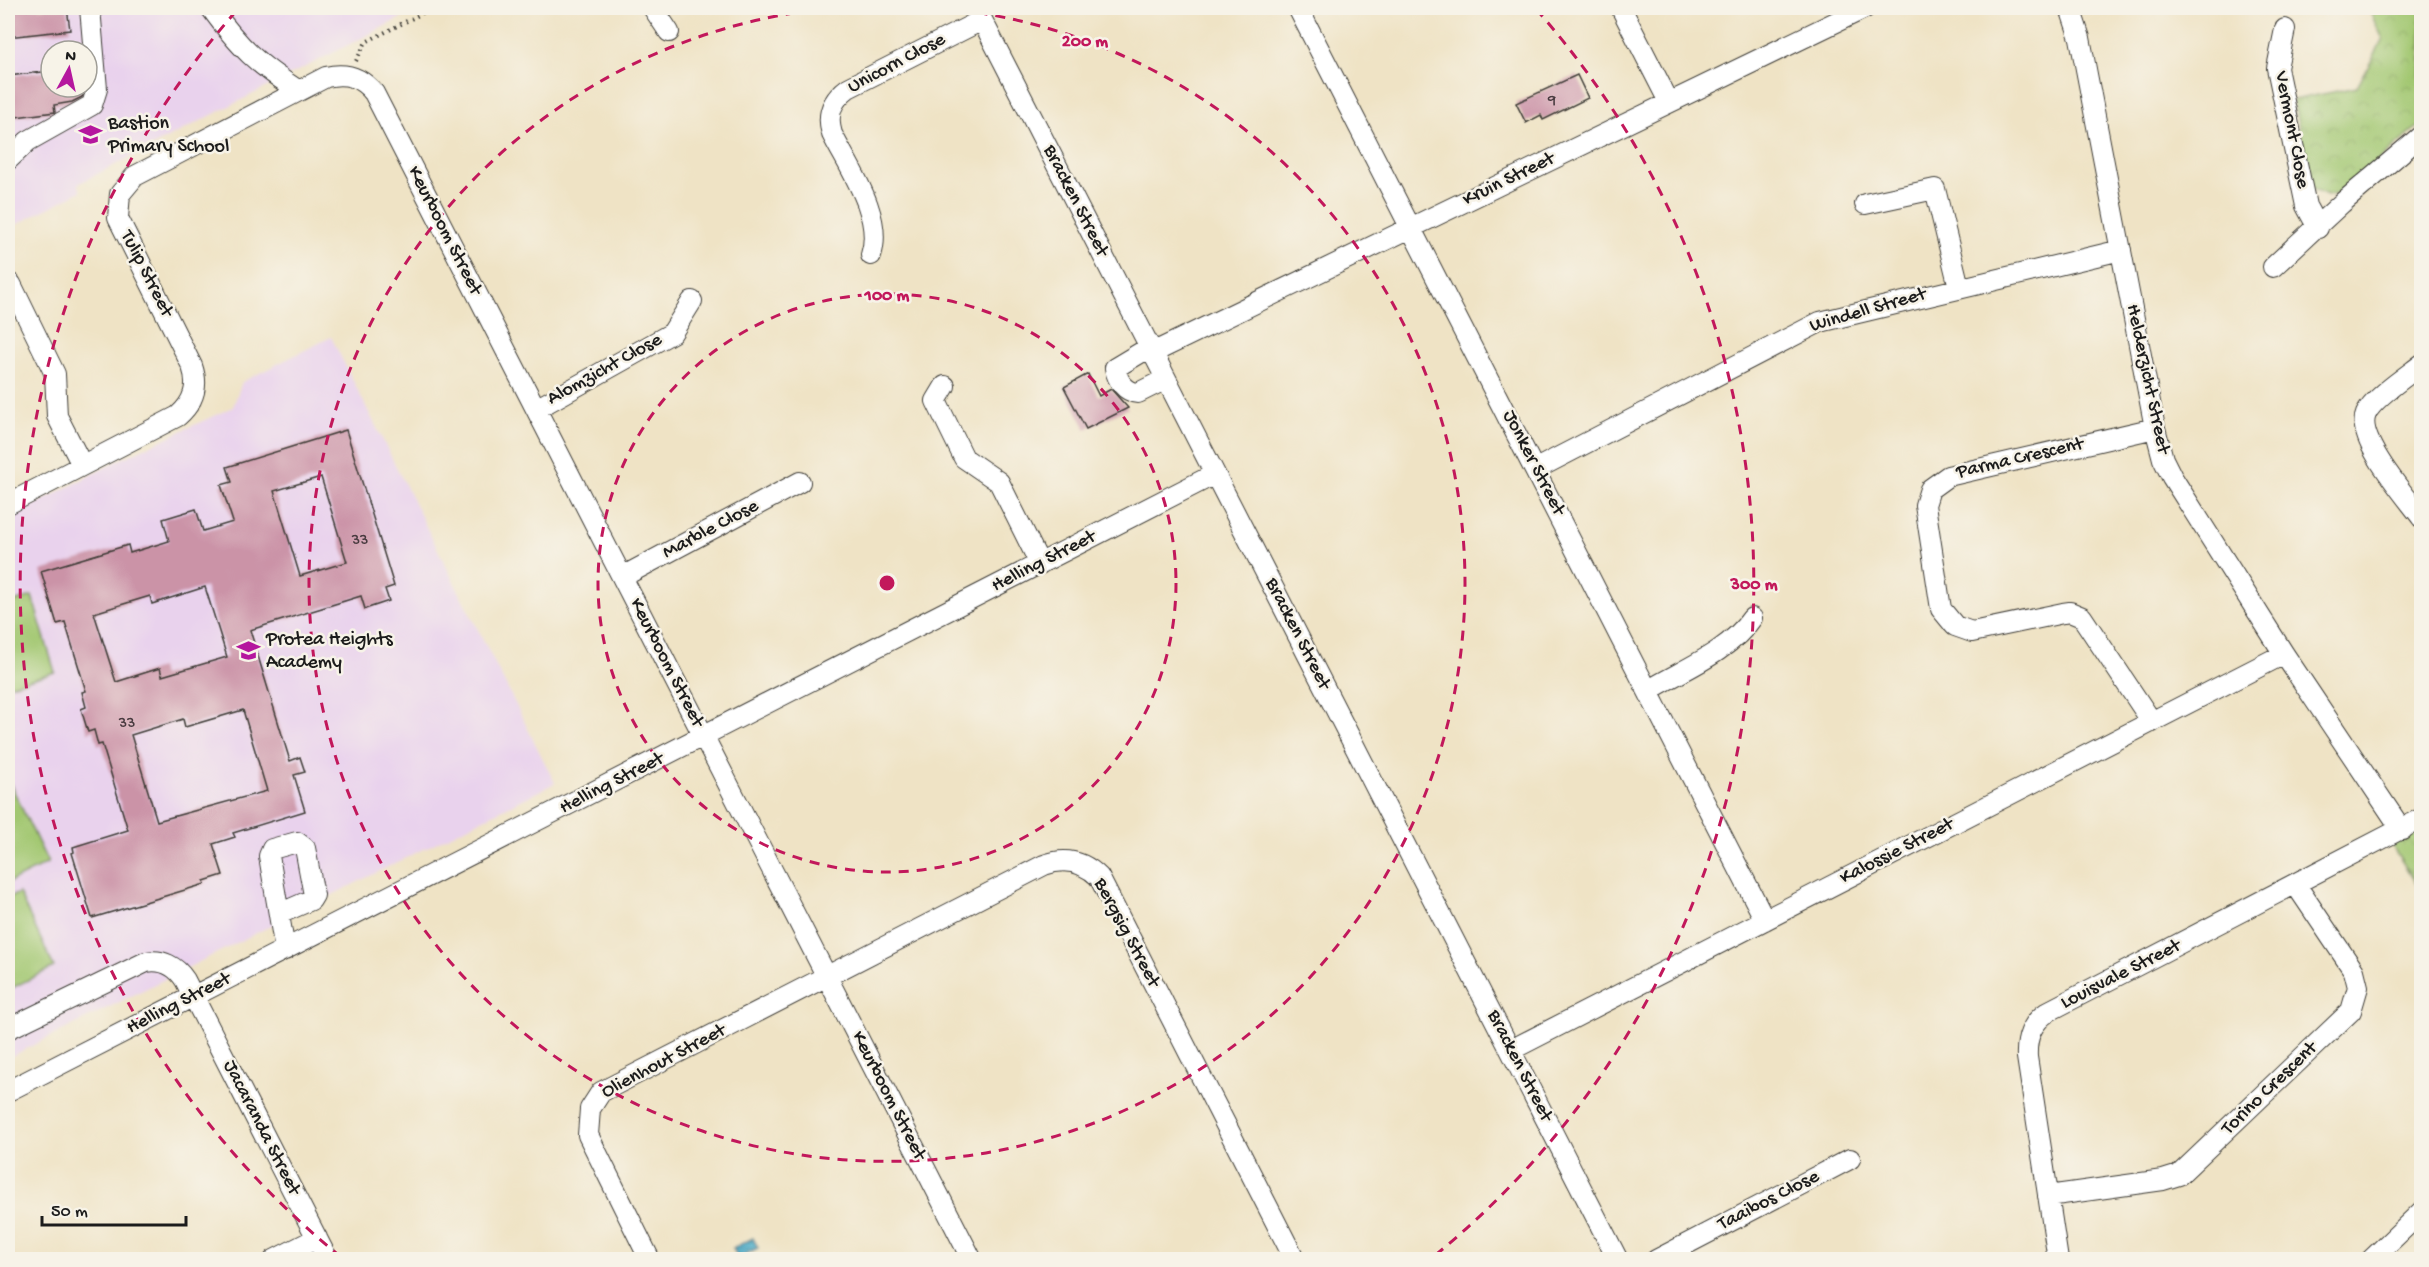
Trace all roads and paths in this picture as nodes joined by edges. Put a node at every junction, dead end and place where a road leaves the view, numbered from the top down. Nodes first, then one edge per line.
1 (90, 8) edge
2 (211, 8) edge
3 (432, 8) edge
4 (653, 8) edge
5 (1298, 8) edge
6 (1621, 8) edge
7 (1865, 8) edge
8 (2070, 8) edge
9 (978, 11) edge
10 (2285, 29) dead end
11 (669, 32) dead end
12 (366, 42) dead end
13 (351, 76) joint
14 (299, 90) junction
15 (1670, 102) junction
16 (2421, 135) edge
17 (8, 160) edge
18 (1865, 204) dead end
19 (1410, 228) junction
20 (2318, 228) junction
21 (2121, 250) junction
22 (871, 255) dead end
23 (2273, 267) dead end
24 (11, 284) dead end
25 (1959, 287) junction
26 (693, 301) dead end
27 (1151, 350) junction
28 (2421, 364) edge
29 (1166, 379) junction
30 (945, 386) dead end
31 (536, 409) junction
32 (2155, 428) junction
33 (82, 465) junction
34 (1536, 469) junction
35 (1215, 474) junction
36 (800, 482) dead end
37 (8, 504) edge
38 (2421, 518) edge
39 (1040, 564) junction
40 (622, 577) junction
41 (1752, 618) dead end
42 (2284, 654) junction
43 (1649, 690) junction
44 (2152, 722) junction
45 (704, 737) junction
46 (2421, 818) edge
47 (2402, 830) junction
48 (2296, 885) junction
49 (279, 914) dead end
50 (1765, 920) junction
51 (285, 950) junction
52 (827, 977) junction
53 (193, 997) junction
54 (8, 1029) edge
55 (1510, 1050) junction
56 (8, 1091) edge
57 (1850, 1159) dead end
58 (2048, 1196) junction
59 (2421, 1211) edge
60 (317, 1238) junction
61 (2374, 1259) edge
62 (274, 1260) edge
63 (328, 1260) edge
64 (650, 1260) edge
65 (972, 1260) edge
66 (1295, 1260) edge
67 (1618, 1260) edge
68 (1656, 1260) edge
69 (2058, 1260) edge

1 - 17 street
2 - 14 street
3 - 12 path
4 - 11 street
5 - 19 street, Jonker Street
6 - 15 street
7 - 15 street, Kruin Street
8 - 21 street, Helderzicht Street
9 - 22 street, Unicorn Close
9 - 27 street, Bracken Street
10 - 20 street, Vermont Close
13 - 14 street, Tulip Street
13 - 31 street, Keurboom Street
14 - 33 street, Tulip Street
15 - 19 street, Kruin Street
16 - 20 street
18 - 25 street
19 - 27 street, Kruin Street
19 - 34 street, Jonker Street
20 - 23 street
21 - 25 street, Windell Street
21 - 32 street, Helderzicht Street
24 - 33 street
25 - 34 street, Windell Street
26 - 31 street, Alomzicht Close
27 - 29 street, Bracken Street
27 - 29 street, Kruin Street
28 - 38 street
29 - 35 street, Bracken Street
30 - 39 street
31 - 40 street, Keurboom Street
32 - 42 street, Helderzicht Street
32 - 44 street, Parma Crescent
33 - 37 street, Tulip Street
34 - 43 street, Jonker Street
35 - 39 street, Helling Street
35 - 55 street, Bracken Street
36 - 40 street, Marble Close
39 - 45 street, Helling Street
40 - 45 street, Keurboom Street
41 - 43 street
42 - 44 street, Kalossie Street
42 - 47 street, Helderzicht Street
43 - 50 street, Jonker Street
44 - 50 street, Kalossie Street
45 - 51 street, Helling Street
45 - 52 street, Keurboom Street
46 - 47 street, Louisvale Street
47 - 48 street, Louisvale Street
48 - 58 street, Louisvale Street
48 - 58 street, Torino Crescent
49 - 51 street
50 - 55 street, Kalossie Street
51 - 53 street, Helling Street
52 - 64 street, Olienhout Street
52 - 65 street, Keurboom Street
52 - 66 street, Bergsig Street
53 - 54 street, Jacaranda Street
53 - 56 street, Helling Street
53 - 60 street, Jacaranda Street
55 - 67 street, Bracken Street
57 - 68 street, Taaibos Close
58 - 69 street, Louisvale Street
59 - 61 street
60 - 62 street
60 - 63 street, Jacaranda Street

